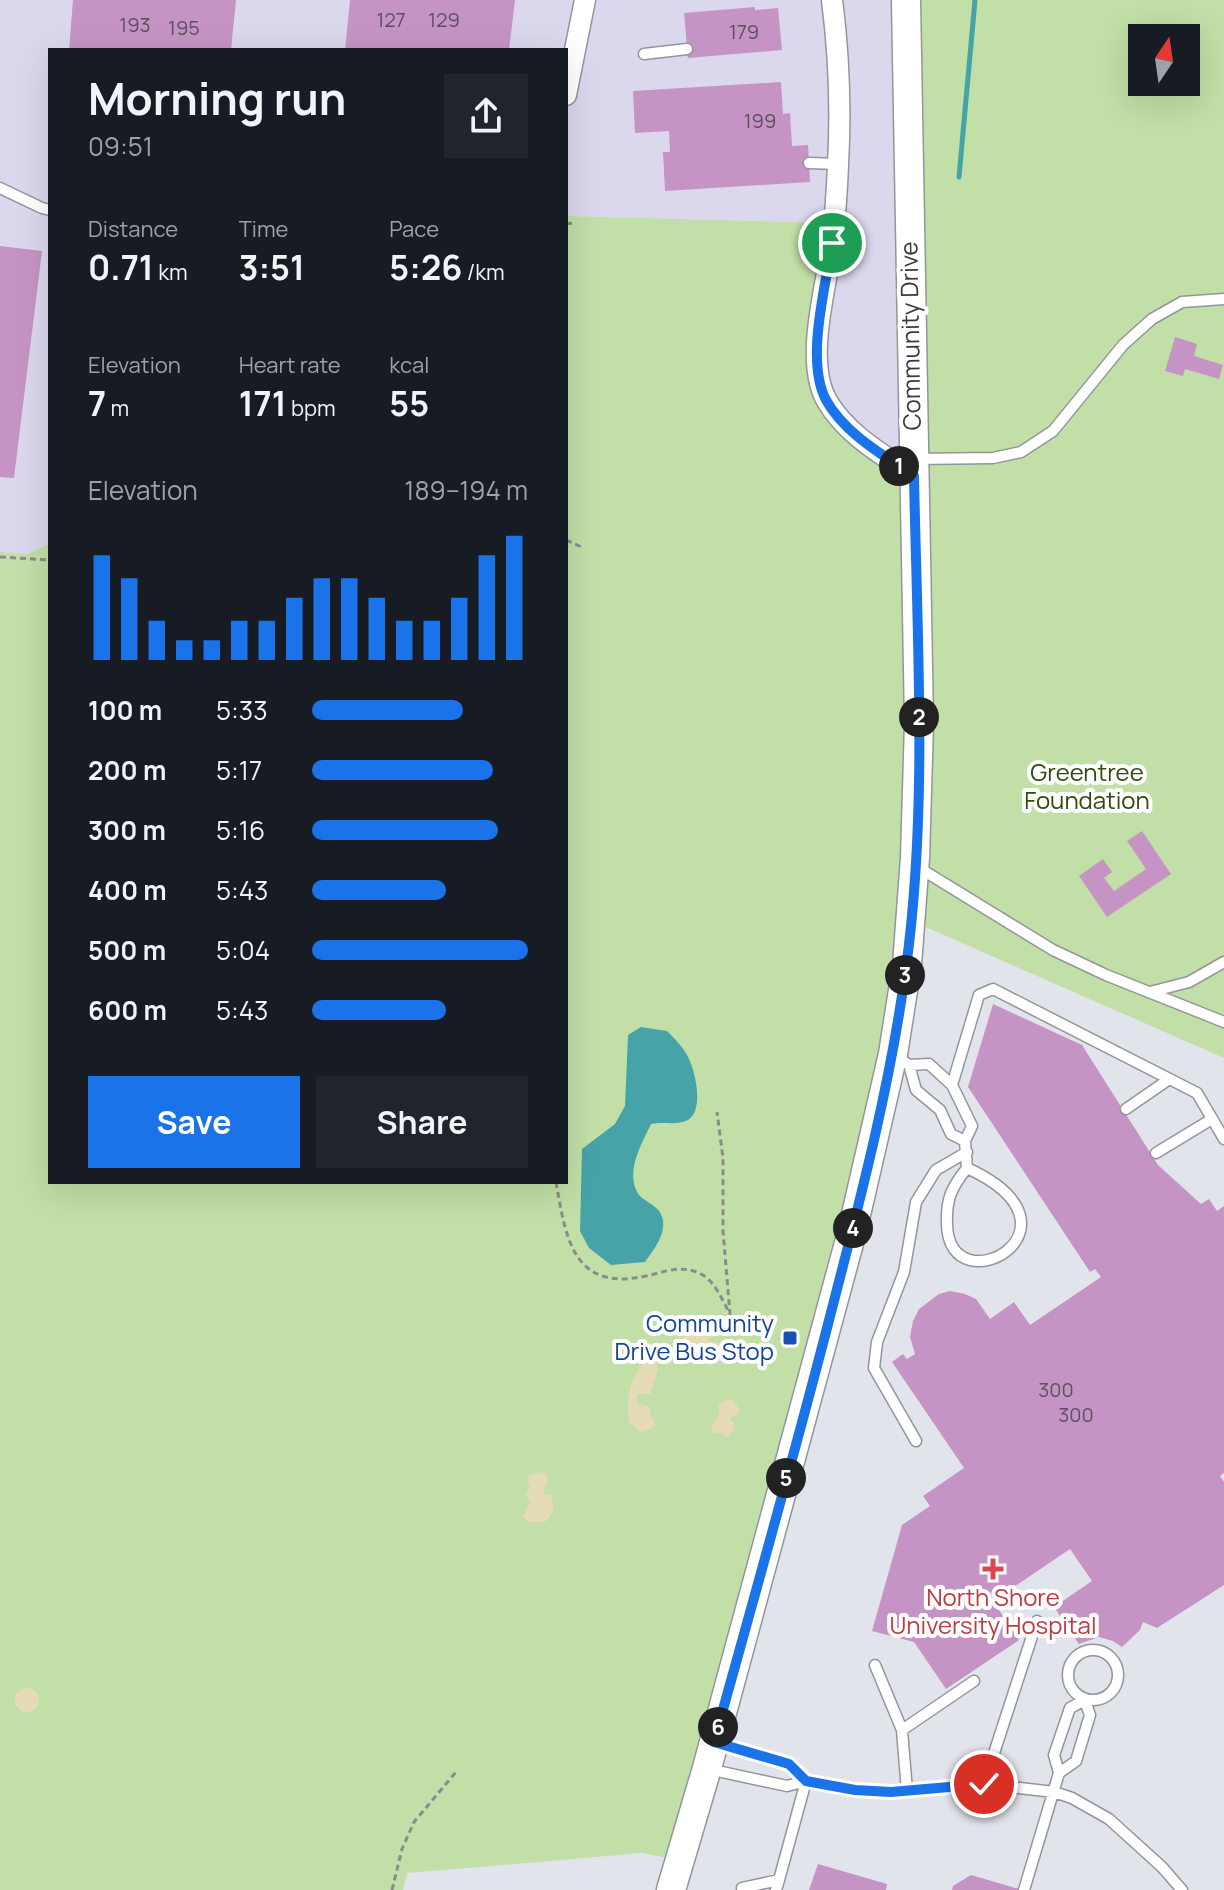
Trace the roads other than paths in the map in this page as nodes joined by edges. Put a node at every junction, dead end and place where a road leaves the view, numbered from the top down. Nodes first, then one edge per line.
1 (585, 0) edge
2 (832, 0) edge
3 (906, 0) edge
4 (687, 49) dead end
5 (644, 54) dead end
6 (568, 85) edge
7 (809, 163) dead end
8 (838, 164) junction
9 (0, 188) edge
10 (46, 209) edge
11 (1224, 299) edge
12 (914, 468) junction
13 (914, 865) junction
14 (1224, 962) edge
15 (1148, 992) junction
16 (1224, 1022) edge
17 (901, 1060) junction
18 (1168, 1080) junction
19 (952, 1085) junction
20 (1126, 1109) dead end
21 (1212, 1119) junction
22 (1224, 1139) edge
23 (966, 1146) junction
24 (1156, 1153) dead end
25 (967, 1168) junction
26 (916, 1441) dead end
27 (1037, 1621) dead end
28 (875, 1665) dead end
29 (974, 1681) dead end
30 (1083, 1700) junction
31 (902, 1730) junction
32 (711, 1755) junction
33 (1059, 1773) junction
34 (806, 1781) junction
35 (984, 1784) junction
36 (907, 1791) junction
37 (1054, 1792) junction
38 (777, 1885) edge
39 (742, 1888) edge
40 (671, 1890) edge
41 (1024, 1890) edge
42 (1182, 1890) edge

1 - 6 street
2 - 8 street
3 - 12 main road, Community Drive
4 - 5 lane
7 - 8 lane
8 - 12 street
9 - 10 lane
11 - 12 lane
12 - 13 main road, Community Drive
13 - 15 lane
13 - 17 main road, Community Drive
14 - 15 lane
15 - 16 lane
17 - 19 lane
17 - 23 lane
17 - 32 main road, Community Drive
18 - 19 lane
18 - 20 lane
18 - 21 lane
19 - 23 lane
21 - 22 lane
21 - 24 lane
23 - 25 lane
23 - 26 lane
25 - 25 lane
27 - 35 lane
28 - 31 lane
29 - 31 lane
30 - 30 lane
30 - 33 lane
30 - 33 lane
31 - 36 lane
32 - 34 lane
32 - 34 lane
32 - 40 main road, Community Drive
33 - 37 lane
34 - 36 lane
34 - 38 lane
35 - 36 lane
35 - 37 lane
37 - 41 lane
37 - 42 lane
38 - 39 lane

